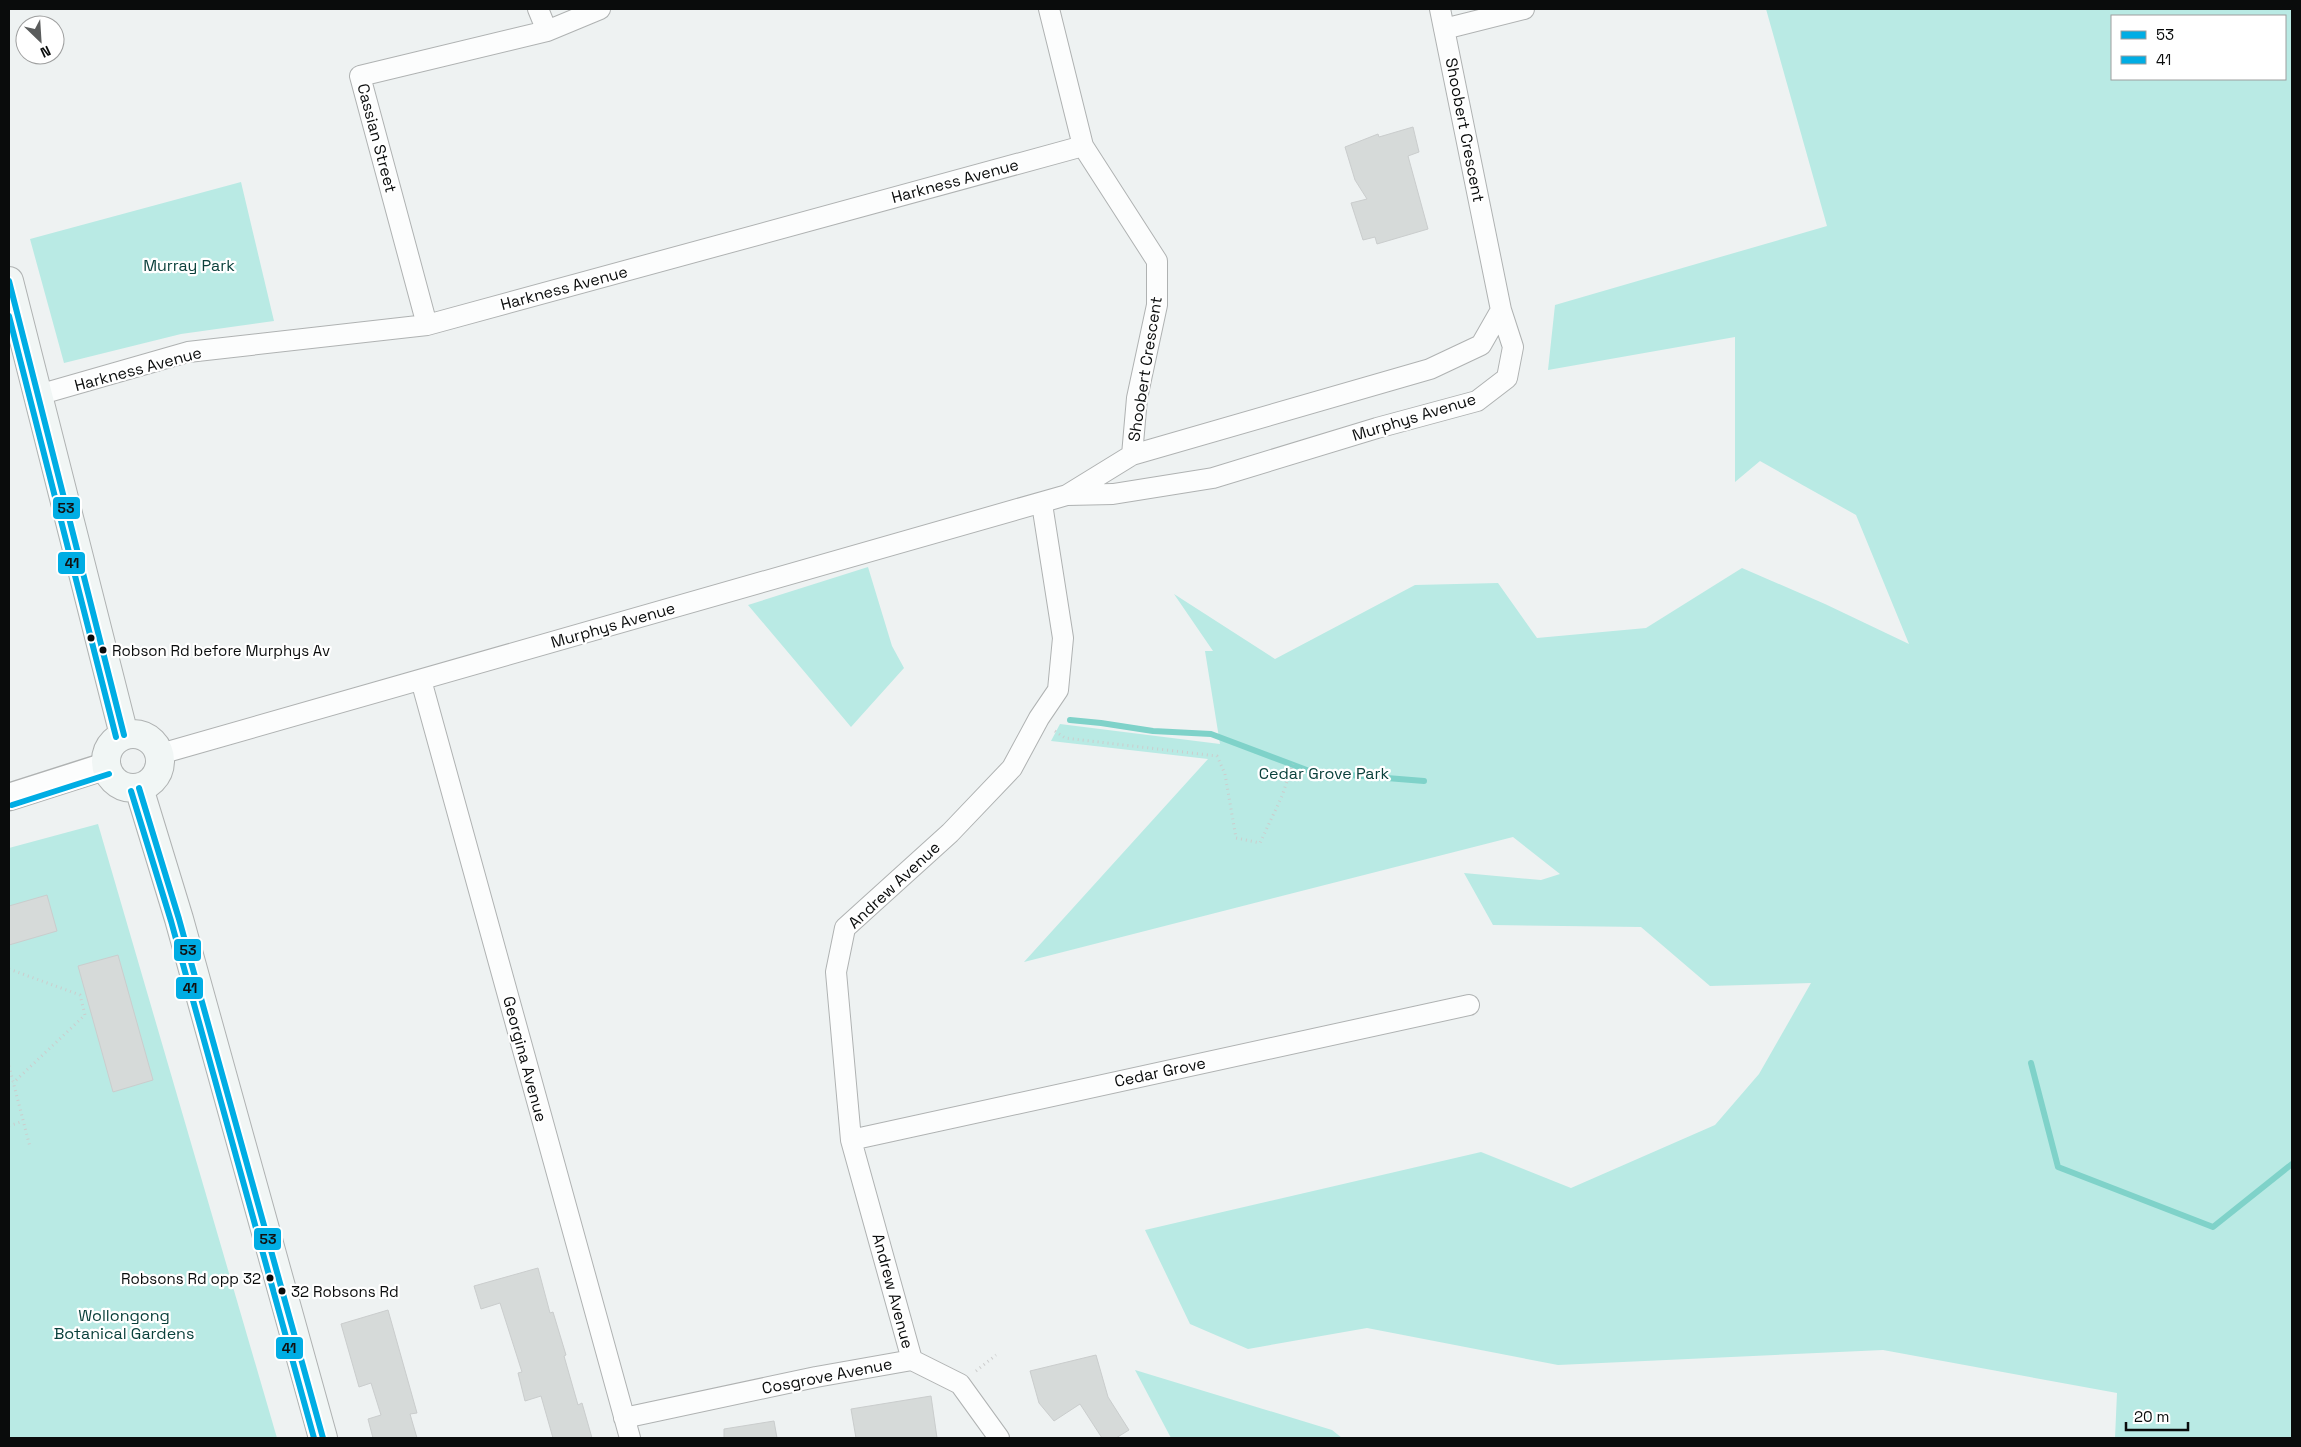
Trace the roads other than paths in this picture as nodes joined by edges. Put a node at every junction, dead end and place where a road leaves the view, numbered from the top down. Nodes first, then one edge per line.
1 (538, 9) edge
2 (600, 9) edge
3 (1049, 9) edge
4 (1440, 9) edge
5 (1524, 9) edge
6 (1444, 29) junction
7 (547, 31) junction
8 (1083, 146) junction
9 (9, 281) edge
10 (1501, 310) junction
11 (427, 326) junction
12 (38, 395) junction
13 (1132, 455) junction
14 (1067, 495) junction
15 (1042, 504) junction
16 (421, 680) junction
17 (124, 735) junction
18 (160, 754) junction
19 (106, 766) junction
20 (139, 788) junction
21 (9, 796) edge
22 (1469, 1005) dead end
23 (851, 1140) junction
24 (912, 1360) junction
25 (624, 1418) junction
26 (323, 1438) edge
27 (630, 1438) edge
28 (998, 1438) edge

1 - 7 street
2 - 7 street, Cassian Street
3 - 8 street, Shoobert Crescent
4 - 6 street, Shoobert Crescent
5 - 6 street
6 - 10 street, Shoobert Crescent
7 - 11 street, Cassian Street
8 - 11 street, Harkness Avenue
8 - 13 street, Shoobert Crescent
9 - 12 main road
10 - 13 street, Murphys Avenue
10 - 14 street, Murphys Avenue
11 - 12 street, Harkness Avenue
12 - 17 main road
13 - 14 street, Murphys Avenue
14 - 15 street, Murphys Avenue
15 - 16 street, Murphys Avenue
15 - 23 street, Andrew Avenue
16 - 18 street, Murphys Avenue
16 - 25 street, Georgina Avenue
17 - 18 main road
17 - 19 main road
18 - 20 main road
19 - 20 main road
19 - 21 street
20 - 26 main road
22 - 23 street, Cedar Grove
23 - 24 street, Andrew Avenue
24 - 25 street, Cosgrove Avenue
24 - 28 street, Cosgrove Avenue
25 - 27 street, Georgina Avenue

